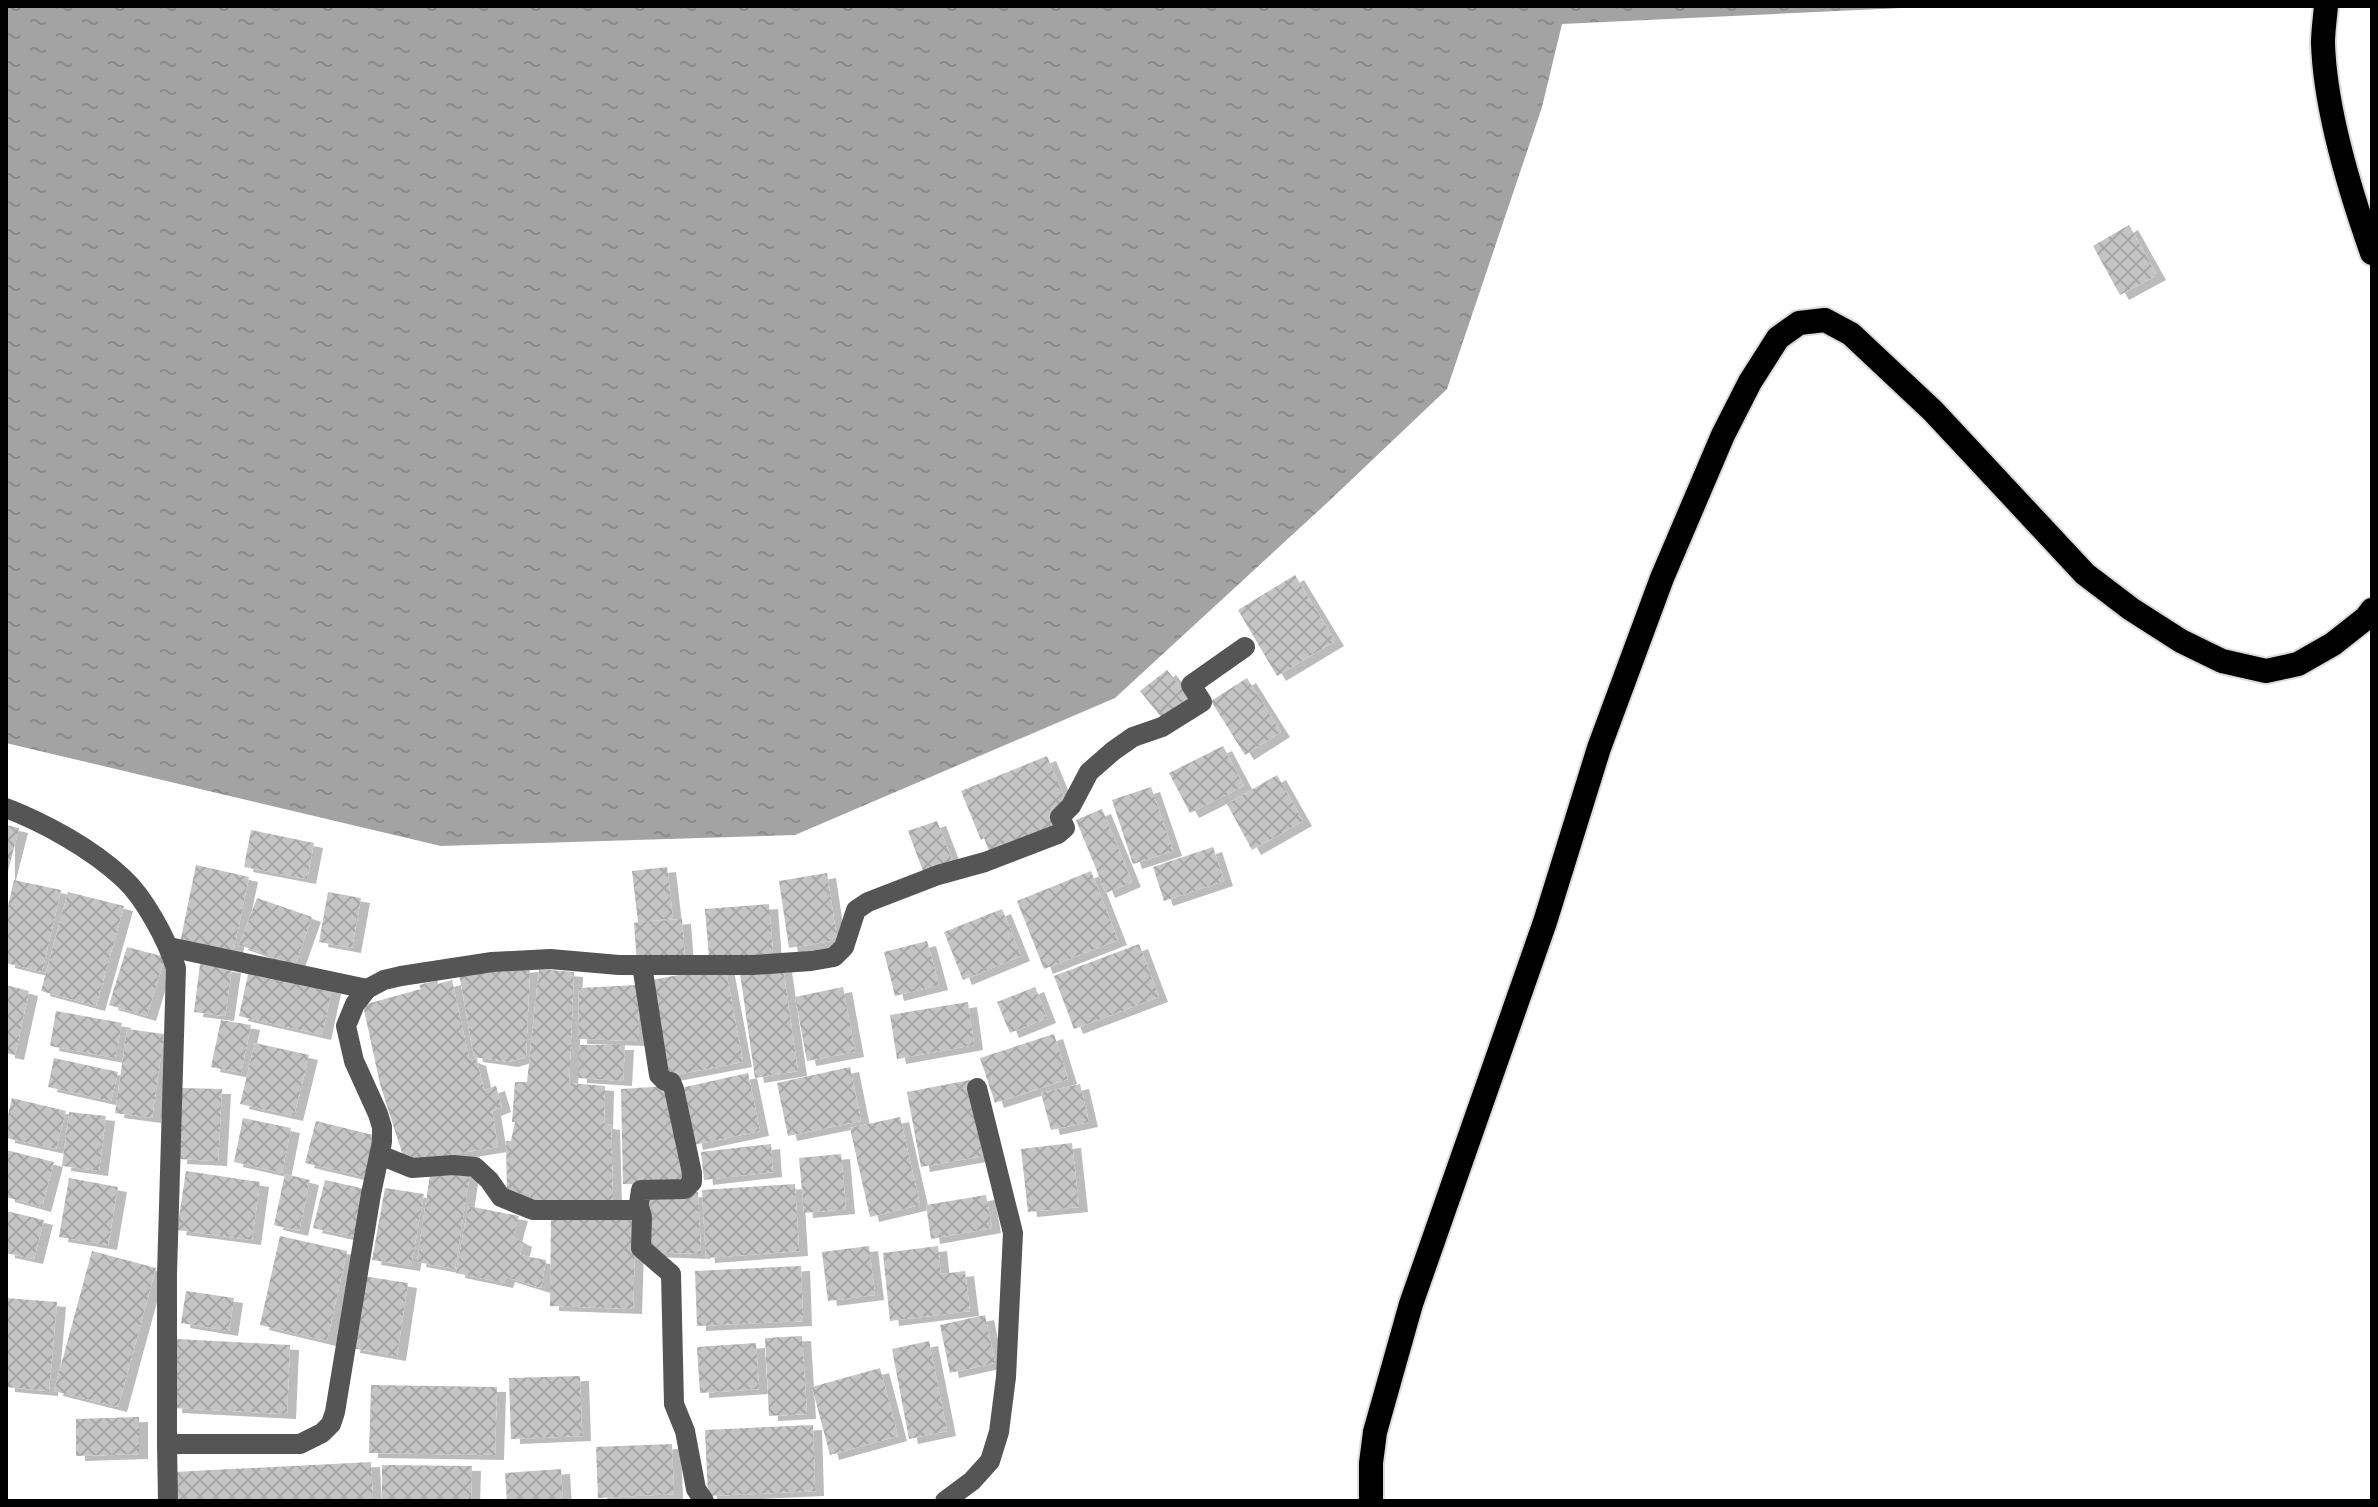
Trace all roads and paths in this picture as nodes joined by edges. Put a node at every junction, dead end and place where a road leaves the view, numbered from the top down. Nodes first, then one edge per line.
1 (2326, 6) edge
2 (2372, 253) edge
3 (2372, 610) edge
4 (1245, 647) dead end
5 (6, 808) edge
6 (169, 947) junction
7 (642, 965) junction
8 (367, 989) junction
9 (977, 1088) dead end
10 (380, 1155) junction
11 (638, 1210) junction
12 (167, 1444) junction
13 (168, 1501) edge
14 (704, 1501) edge
15 (945, 1501) edge
16 (1371, 1501) edge

1 - 2 highway
3 - 16 highway
4 - 7 street
5 - 6 street
6 - 8 street
6 - 12 street
7 - 8 street
7 - 11 street
8 - 10 street
9 - 15 street
10 - 11 street
10 - 12 street
11 - 14 street
12 - 13 street

